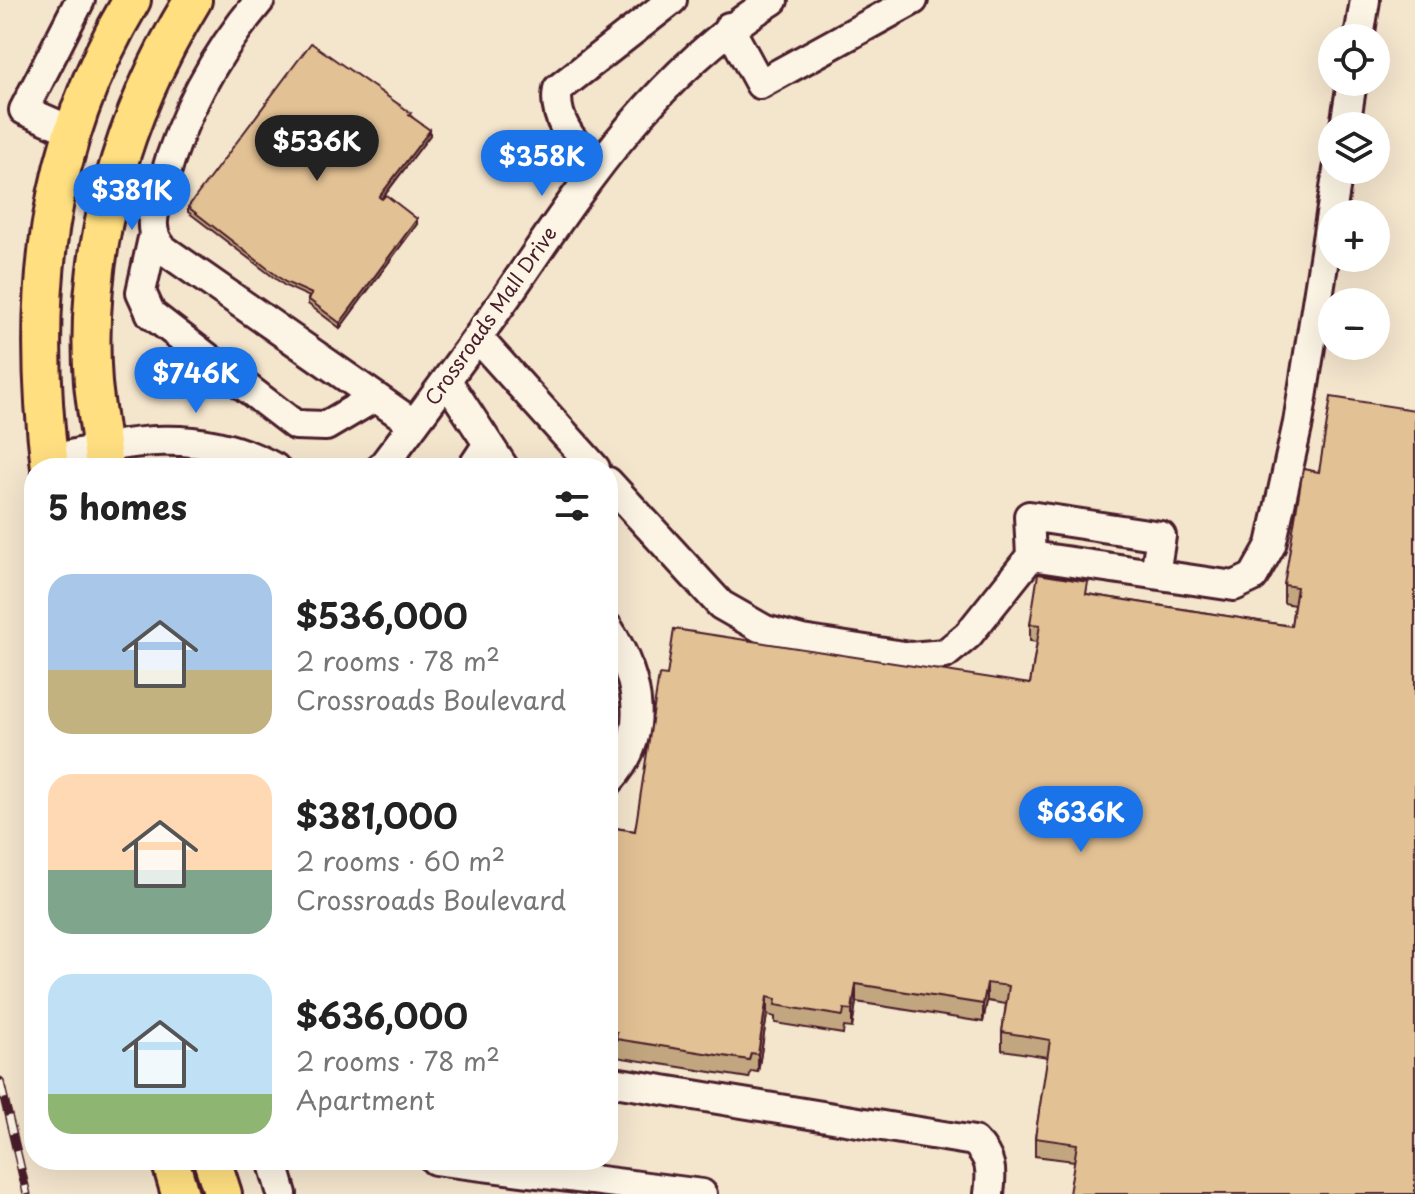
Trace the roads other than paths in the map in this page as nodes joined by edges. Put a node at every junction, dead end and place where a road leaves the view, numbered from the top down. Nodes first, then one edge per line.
1 (80, 0) edge
2 (132, 0) edge
3 (193, 0) edge
4 (260, 0) edge
5 (672, 0) edge
6 (773, 0) edge
7 (913, 0) edge
8 (1365, 0) edge
9 (1361, 24) edge
10 (729, 27) junction
11 (72, 131) junction
12 (595, 168) junction
13 (1336, 184) edge
14 (153, 238) junction
15 (478, 338) junction
16 (447, 381) junction
17 (375, 397) junction
18 (414, 424) junction
19 (488, 444) junction
20 (103, 457) edge
21 (48, 458) edge
22 (257, 458) edge
23 (388, 458) edge
24 (479, 458) edge
25 (497, 458) edge
26 (586, 458) edge
27 (618, 493) edge
28 (1031, 556) junction
29 (1155, 574) junction
30 (618, 644) edge
31 (621, 692) edge
32 (618, 759) edge
33 (618, 1083) edge
34 (173, 1170) edge
35 (215, 1170) edge
36 (503, 1170) edge
37 (180, 1194) edge
38 (223, 1194) edge
39 (702, 1194) edge
40 (989, 1194) edge

1 - 11 street
2 - 11 main road
3 - 20 main road
4 - 14 street
5 - 12 street
6 - 10 street, Crossroads Mall Drive
7 - 10 street
8 - 9 street
10 - 12 street, Crossroads Mall Drive
11 - 21 main road
12 - 15 street, Crossroads Mall Drive
13 - 29 street
14 - 17 street
14 - 17 street
15 - 16 street, Crossroads Mall Drive
15 - 26 street
16 - 18 street, Crossroads Mall Drive
16 - 19 street
17 - 18 street
18 - 23 street, Crossroads Mall Drive
19 - 24 street
19 - 25 street
20 - 22 street
27 - 28 street
28 - 29 street
28 - 29 street
30 - 31 street
31 - 32 street
33 - 40 street
34 - 37 main road
35 - 38 main road
36 - 39 street

